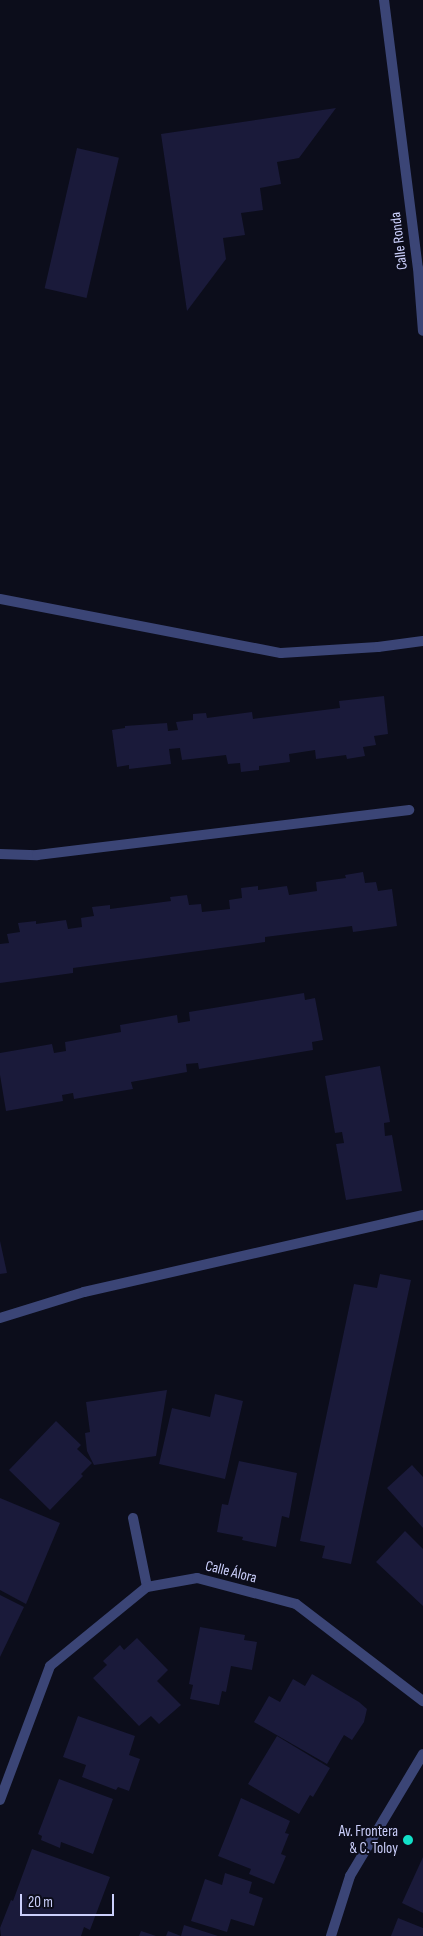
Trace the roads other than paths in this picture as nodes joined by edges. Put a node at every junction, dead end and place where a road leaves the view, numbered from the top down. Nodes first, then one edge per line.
1 (384, 0) edge
2 (421, 267) edge
3 (423, 331) edge
4 (0, 599) edge
5 (423, 641) edge
6 (409, 810) dead end
7 (0, 854) edge
8 (423, 1215) edge
9 (0, 1318) edge
10 (133, 1518) dead end
11 (147, 1587) junction
12 (423, 1701) edge
13 (423, 1754) edge
14 (0, 1800) edge
15 (331, 1936) edge

1 - 2 street, Calle Ronda
2 - 3 street, Calle Ronda
4 - 5 street
6 - 7 street
8 - 9 street
10 - 11 street
11 - 12 street, Calle Álora
11 - 14 street, Calle Álora
13 - 15 street

